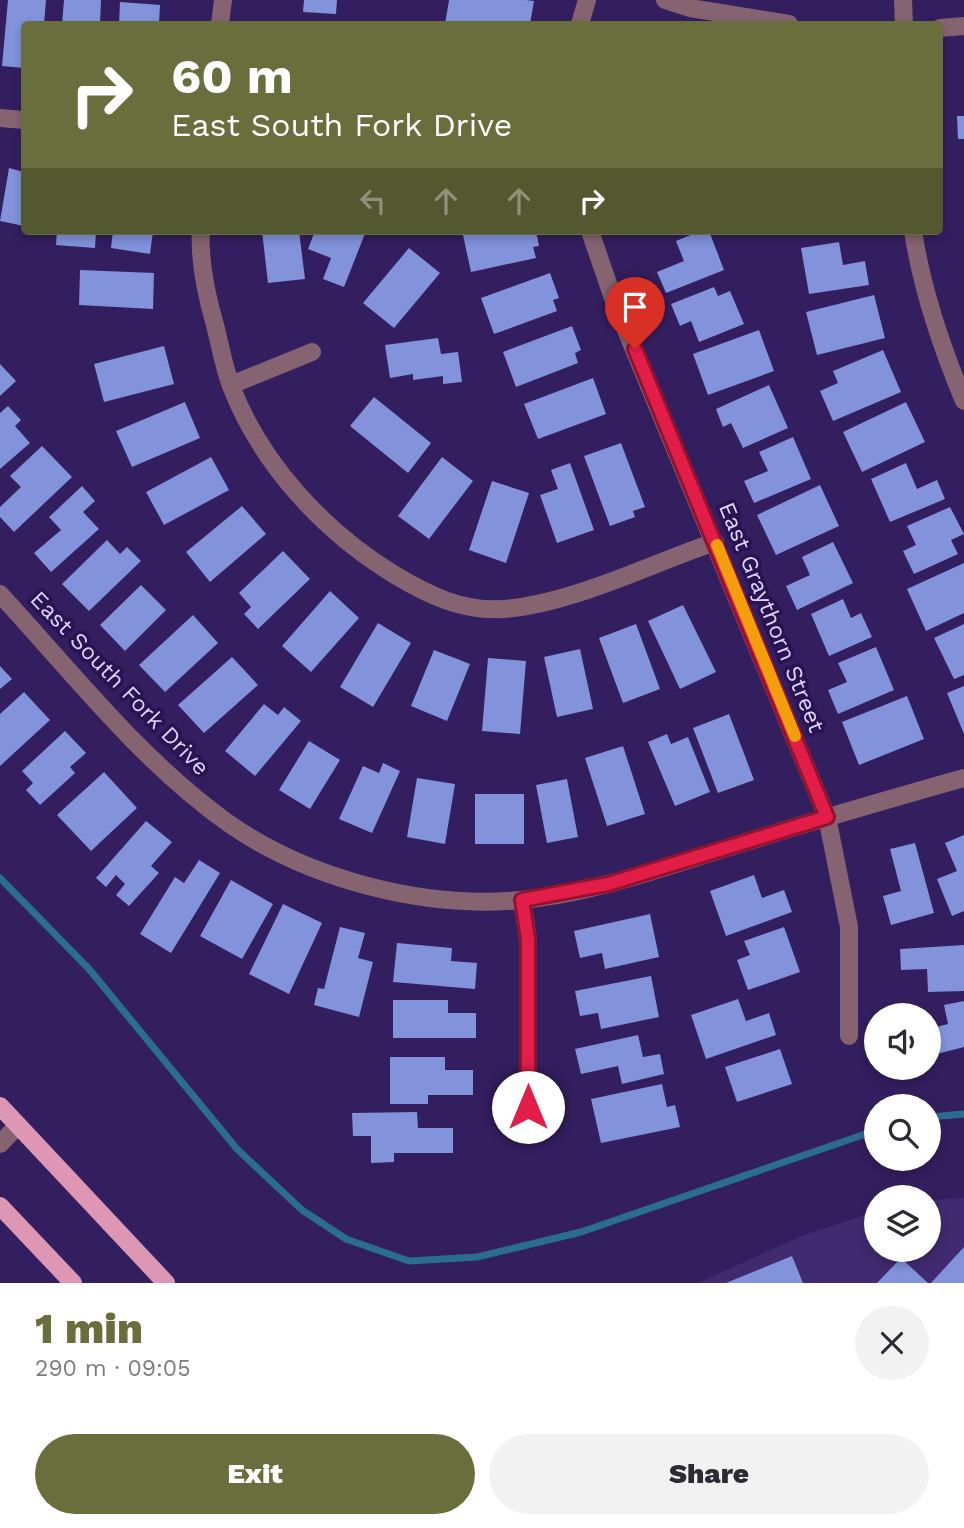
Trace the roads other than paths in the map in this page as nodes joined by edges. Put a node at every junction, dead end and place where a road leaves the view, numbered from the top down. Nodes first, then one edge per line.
1 (223, 0) edge
2 (587, 0) edge
3 (665, 0) edge
4 (903, 0) edge
5 (220, 21) edge
6 (580, 21) edge
7 (770, 21) edge
8 (904, 21) edge
9 (964, 26) edge
10 (943, 28) edge
11 (0, 118) edge
12 (21, 120) edge
13 (201, 235) edge
14 (591, 235) edge
15 (914, 235) edge
16 (312, 352) dead end
17 (231, 385) junction
18 (964, 401) edge
19 (715, 542) junction
20 (0, 594) edge
21 (964, 778) edge
22 (827, 817) junction
23 (522, 900) junction
24 (849, 1035) dead end
25 (0, 1106) edge
26 (18, 1125) junction
27 (528, 1130) dead end
28 (0, 1144) edge
29 (0, 1206) edge
30 (73, 1283) edge
31 (166, 1283) edge

1 - 5 street
2 - 6 street
3 - 7 street
4 - 8 street
9 - 10 street
11 - 12 street
13 - 17 street
14 - 19 street, East Graythorn Street
15 - 18 street
16 - 17 street
17 - 19 street
19 - 22 street, East Graythorn Street
20 - 23 street, East South Fork Drive
21 - 22 street, East South Fork Drive
22 - 23 street, East South Fork Drive
22 - 24 street, East Graythorn Street
23 - 27 street
25 - 26 main road
26 - 28 street
26 - 31 main road
29 - 30 main road

